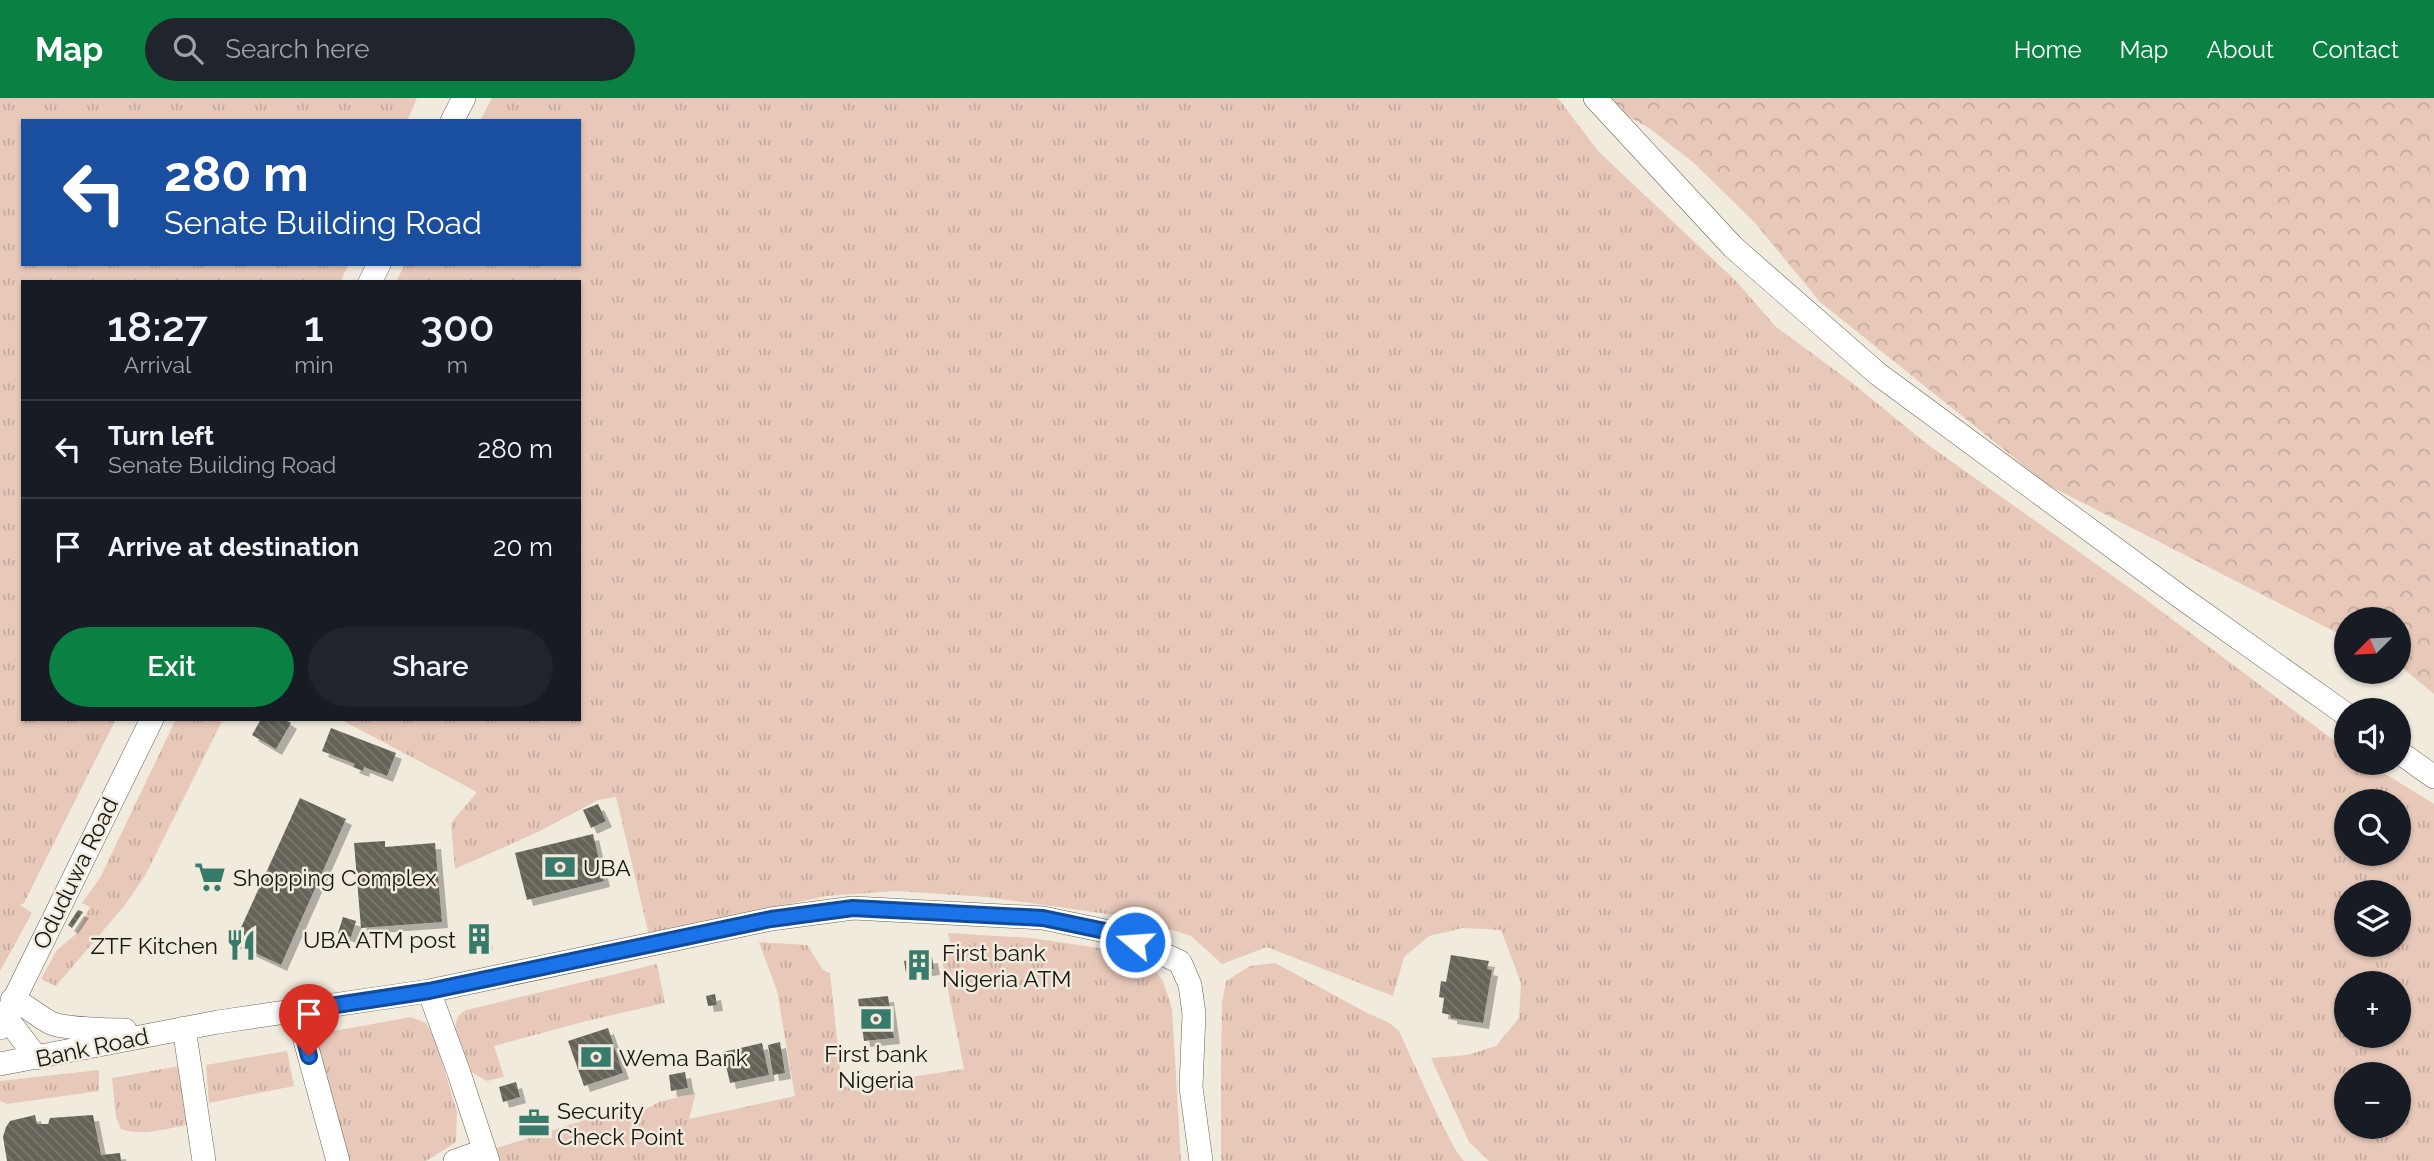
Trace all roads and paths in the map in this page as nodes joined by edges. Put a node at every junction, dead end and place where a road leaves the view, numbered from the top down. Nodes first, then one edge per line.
1 (464, 98) edge
2 (1595, 98) edge
3 (453, 119) edge
4 (2334, 706) edge
5 (151, 721) edge
6 (2411, 761) edge
7 (2434, 777) edge
8 (429, 991) junction
9 (297, 1011) junction
10 (5, 1012) edge
11 (184, 1028) junction
12 (37, 1058) junction
13 (0, 1064) edge
14 (485, 1156) edge
15 (204, 1161) edge
16 (338, 1161) edge
17 (455, 1161) edge
18 (1200, 1161) edge

1 - 3 street
2 - 4 street
5 - 10 street, Oduduwa Road
6 - 7 street
8 - 9 street, Bank Road
8 - 14 street
8 - 18 street, Bank Road
9 - 11 street, Bank Road
9 - 16 street
10 - 11 street, Bank Road
10 - 12 street
11 - 12 street, Bank Road
11 - 15 street
12 - 13 street, Bank Road
14 - 17 street

